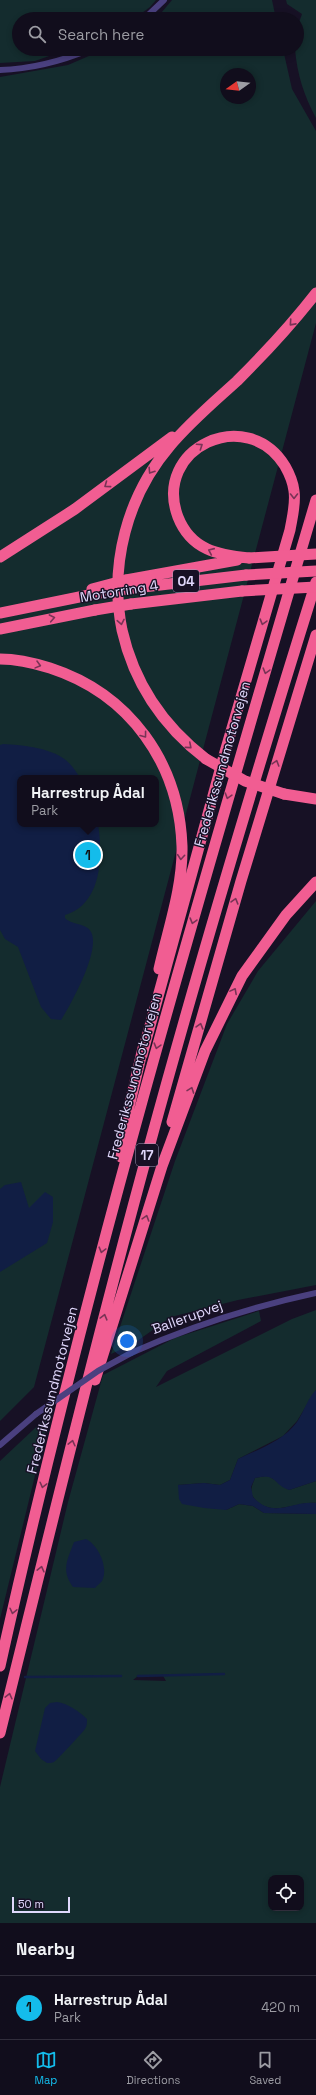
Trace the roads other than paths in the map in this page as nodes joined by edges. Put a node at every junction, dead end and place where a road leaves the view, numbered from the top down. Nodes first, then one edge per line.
1 (164, 0) edge
2 (151, 12) edge
3 (73, 56) edge
4 (0, 70) edge
5 (316, 293) edge
6 (194, 420) junction
7 (316, 500) edge
8 (316, 554) edge
9 (0, 557) edge
10 (249, 558) junction
11 (316, 571) edge
12 (316, 582) edge
13 (126, 584) junction
14 (316, 586) edge
15 (0, 613) edge
16 (0, 629) edge
17 (316, 635) edge
18 (0, 659) edge
19 (316, 799) edge
20 (316, 882) edge
21 (142, 1055) junction
22 (162, 1166) junction
23 (112, 1212) junction
24 (316, 1293) edge
25 (76, 1427) junction
26 (0, 1445) edge
27 (0, 1666) edge
28 (0, 1733) edge

1 - 2 street
3 - 4 street
5 -> 6 highway
6 -> 9 highway
6 -> 19 highway, bridge
7 -> 23 highway, Frederikssundmotorvejen / 17
8 - 10 highway, bridge
10 - 13 highway
10 -> 21 highway
11 - 13 highway, Motorring 4 / O4, bridge
25 -> 12 highway, 17
13 - 15 highway, Motorring 4 / O4, bridge
16 -> 14 highway, Motorring 4 / O4, bridge
22 -> 17 highway
18 -> 21 highway
22 -> 20 highway
21 - 23 highway
25 -> 22 highway
23 -> 27 highway, Frederikssundmotorvejen / 17
24 - 26 street, Ballerupvej, bridge
28 -> 25 highway, 17

